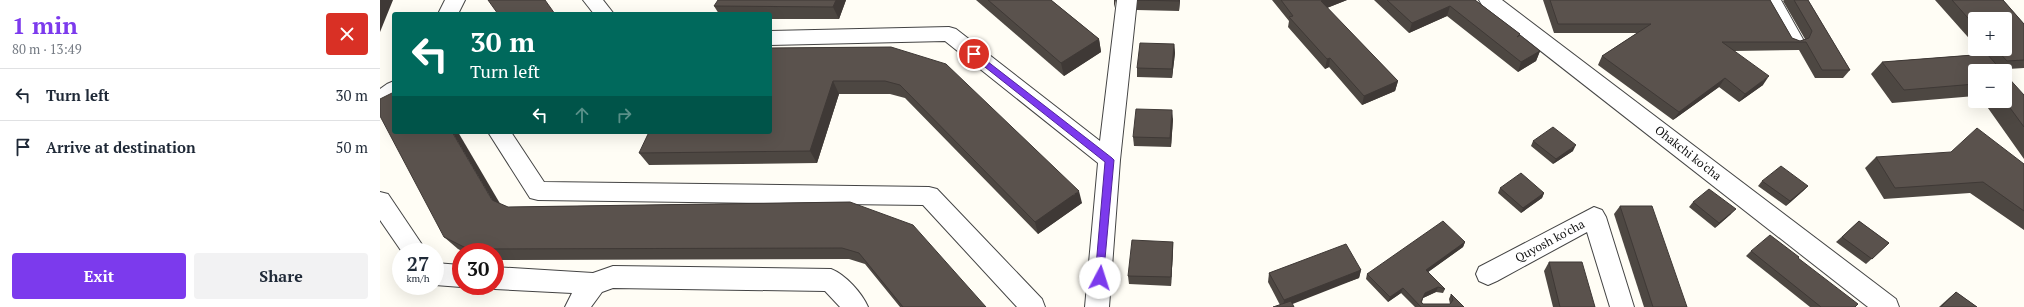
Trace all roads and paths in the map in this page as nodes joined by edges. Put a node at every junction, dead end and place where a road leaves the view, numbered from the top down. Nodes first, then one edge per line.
1 (456, 0) edge
2 (593, 0) edge
3 (1127, 0) edge
4 (1489, 0) edge
5 (1770, 0) edge
6 (449, 12) edge
7 (602, 12) edge
8 (772, 38) edge
9 (1794, 41) edge
10 (392, 91) edge
11 (380, 100) edge
12 (500, 134) edge
13 (1109, 160) junction
14 (380, 201) edge
15 (409, 243) edge
16 (1488, 274) dead end
17 (504, 279) edge
18 (593, 284) junction
19 (577, 307) edge
20 (856, 307) edge
21 (1033, 307) edge
22 (1097, 307) edge
23 (1622, 307) edge
24 (1887, 307) edge

1 - 6 street
2 - 7 street
3 - 13 street
4 - 24 street, Ohakchi ko'cha
5 - 9 street
8 - 13 street
10 - 11 street
12 - 21 street
13 - 22 street
14 - 15 street
16 - 23 street, Quyosh ko'cha
17 - 18 street
18 - 19 street
18 - 20 street

